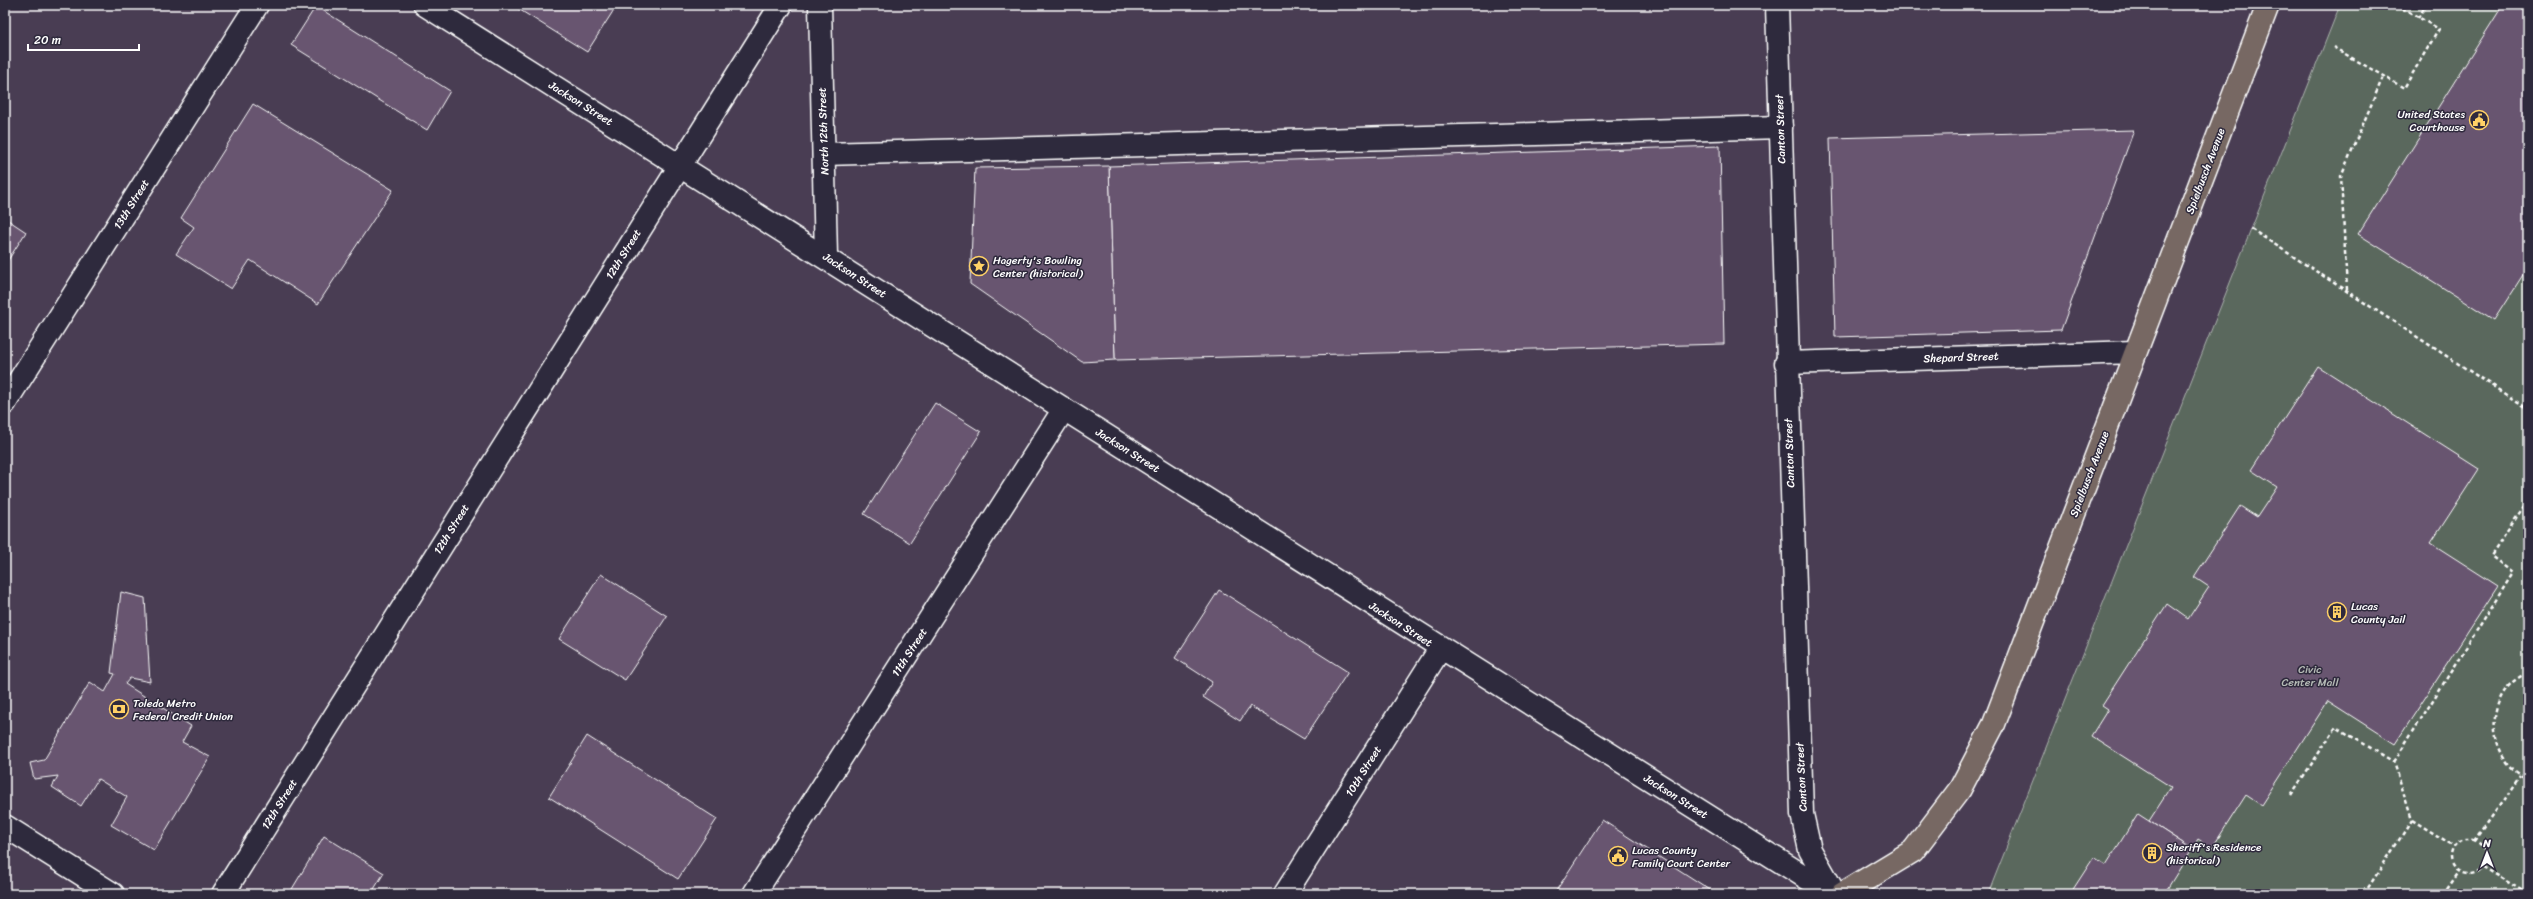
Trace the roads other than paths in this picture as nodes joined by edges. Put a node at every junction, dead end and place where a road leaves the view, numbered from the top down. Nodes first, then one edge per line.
1 (257, 5) edge
2 (425, 5) edge
3 (781, 5) edge
4 (820, 5) edge
5 (1777, 5) edge
6 (2268, 5) edge
7 (1781, 127) junction
8 (824, 154) junction
9 (681, 165) junction
10 (826, 256) junction
11 (2135, 352) junction
12 (1786, 363) junction
13 (5, 403) edge
14 (1064, 409) junction
15 (1440, 649) junction
16 (5, 826) edge
17 (113, 894) edge
18 (223, 894) edge
19 (754, 894) edge
20 (1285, 894) edge
21 (1832, 894) edge
22 (1835, 894) edge
23 (1842, 894) edge

1 - 13 street, 13th Street
2 - 9 street, Jackson Street
3 - 9 street
4 - 8 street, North 12th Street
5 - 7 street, Canton Street
6 - 11 main road, Spielbusch Avenue
7 - 8 street
7 - 12 street, Canton Street
8 - 10 street, North 12th Street
9 - 10 street, Jackson Street
9 - 18 street, 12th Street
10 - 14 street, Jackson Street
11 - 12 street, Shepard Street
11 - 23 main road, Spielbusch Avenue
12 - 22 street, Canton Street
14 - 15 street, Jackson Street
14 - 19 street, 11th Street
15 - 20 street, 10th Street
15 - 21 street, Jackson Street
16 - 17 street

